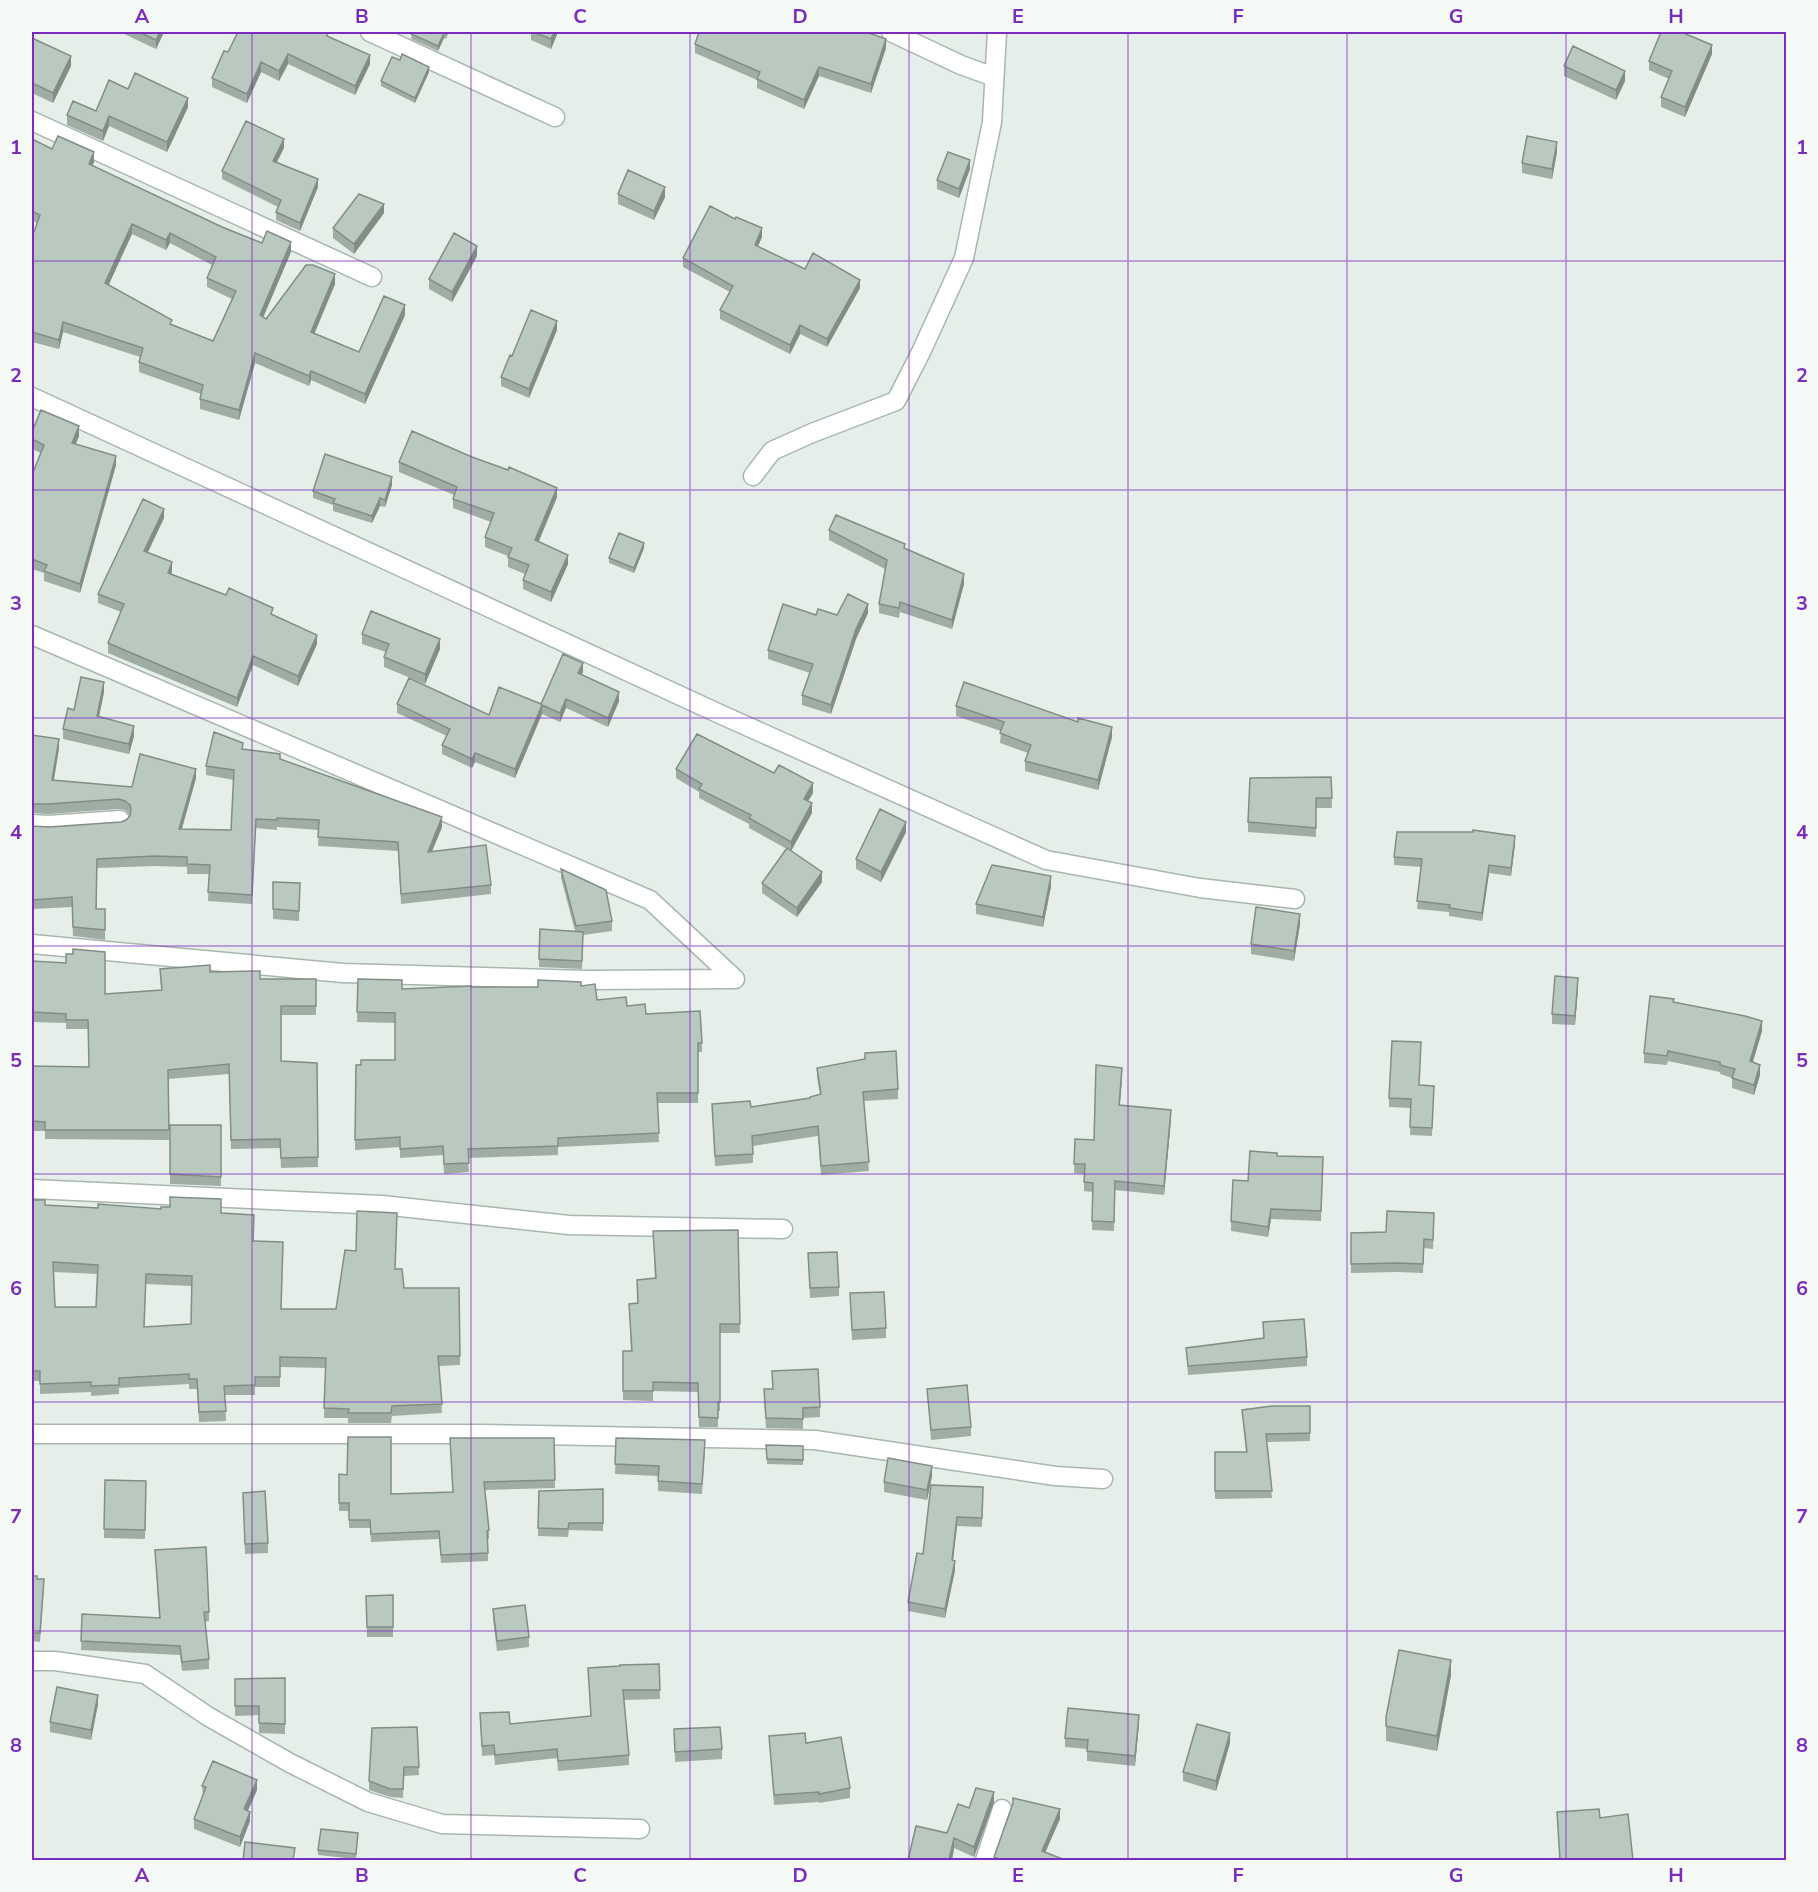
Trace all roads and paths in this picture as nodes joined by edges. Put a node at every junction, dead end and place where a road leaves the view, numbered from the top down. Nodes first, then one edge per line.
1 (370, 32) edge
2 (891, 32) edge
3 (997, 32) edge
4 (994, 77) junction
5 (555, 117) dead end
6 (32, 122) edge
7 (372, 277) dead end
8 (32, 397) edge
9 (753, 476) dead end
10 (32, 635) edge
11 (120, 820) edge
12 (32, 824) edge
13 (1295, 898) dead end
14 (32, 944) edge
15 (32, 1189) edge
16 (783, 1229) dead end
17 (32, 1434) edge
18 (1104, 1479) dead end
19 (32, 1661) edge
20 (1002, 1809) dead end
21 (639, 1829) dead end
22 (985, 1860) edge

1 - 5 street
2 - 4 street
3 - 4 street
4 - 9 street
6 - 7 street
8 - 13 street
10 - 14 street
11 - 12 street
15 - 16 street
17 - 18 street
19 - 21 street
20 - 22 street

